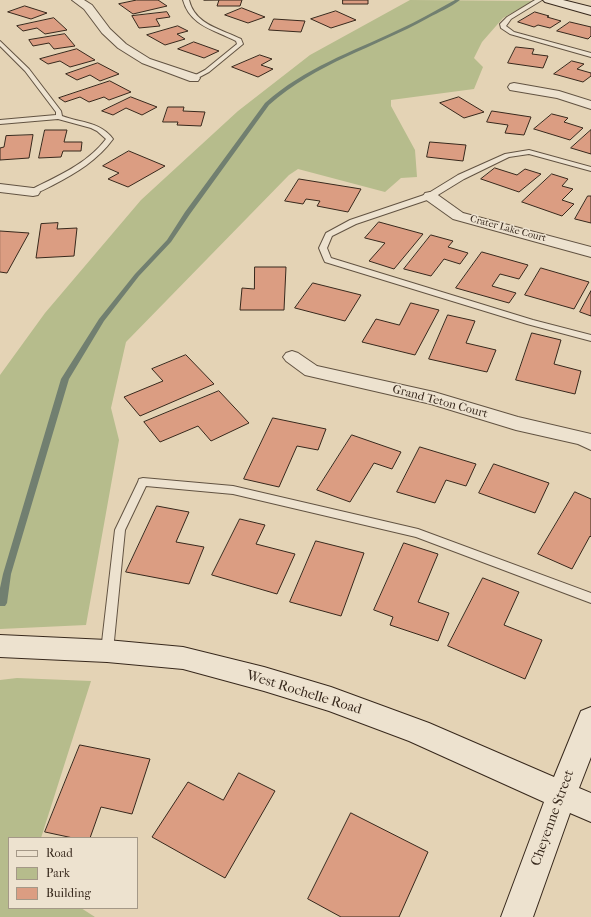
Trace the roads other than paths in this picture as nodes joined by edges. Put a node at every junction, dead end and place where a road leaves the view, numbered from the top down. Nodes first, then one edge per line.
1 (76, 0) edge
2 (186, 0) edge
3 (539, 0) edge
4 (549, 0) edge
5 (591, 11) edge
6 (0, 43) edge
7 (591, 55) edge
8 (194, 78) joint
9 (514, 87) dead end
10 (591, 105) edge
11 (59, 117) junction
12 (0, 122) edge
13 (591, 169) edge
14 (0, 188) edge
15 (33, 192) joint
16 (430, 196) junction
17 (591, 252) edge
18 (591, 338) edge
19 (292, 357) dead end
20 (591, 443) edge
21 (591, 598) edge
22 (0, 646) edge
23 (107, 651) junction
24 (591, 720) edge
25 (562, 794) junction
26 (591, 808) edge
27 (517, 917) edge

1 - 8 street
2 - 8 lane
3 - 7 lane
4 - 5 street
6 - 11 lane
9 - 10 street
11 - 12 lane
11 - 15 lane
13 - 16 lane
14 - 15 street
16 - 17 street, Crater Lake Court
16 - 18 lane
19 - 20 street, Grand Teton Court
21 - 23 lane
22 - 23 street, West Rochelle Road
23 - 25 street, West Rochelle Road
24 - 25 street, Cheyenne Street
25 - 26 street, West Rochelle Road
25 - 27 street, Cheyenne Street

